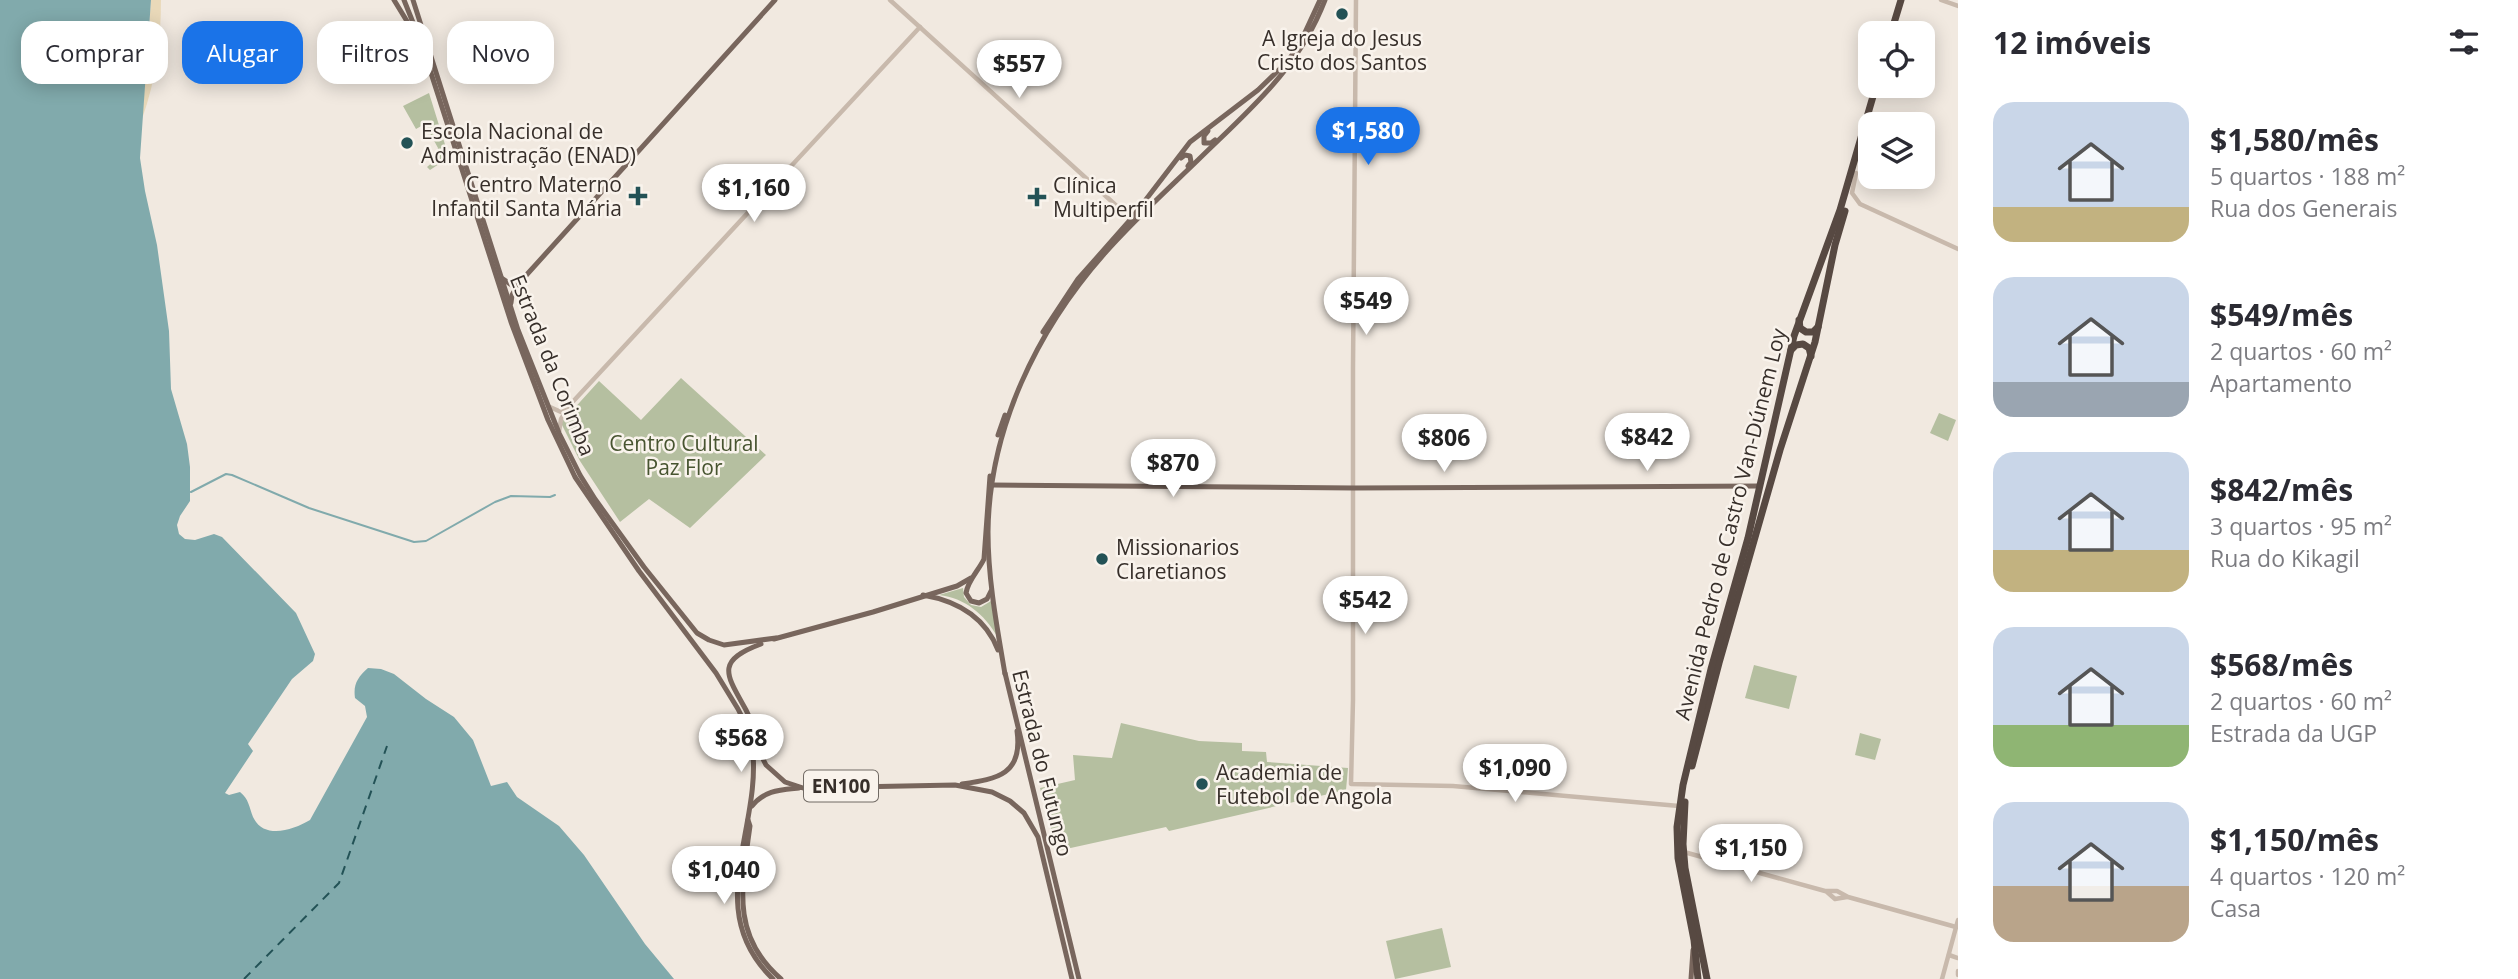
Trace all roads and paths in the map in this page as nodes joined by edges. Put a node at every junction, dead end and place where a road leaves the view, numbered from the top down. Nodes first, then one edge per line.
1 (394, 0) edge
2 (404, 0) edge
3 (413, 0) edge
4 (775, 0) edge
5 (890, 0) edge
6 (1322, 0) edge
7 (1356, 0) edge
8 (1903, 0) edge
9 (1941, 0) edge
10 (1958, 6) edge
11 (407, 21) edge
12 (412, 21) edge
13 (1897, 21) edge
14 (920, 27) junction
15 (433, 79) edge
16 (1874, 98) edge
17 (1875, 98) edge
18 (1240, 104) junction
19 (1247, 112) junction
20 (1856, 173) junction
21 (1860, 204) junction
22 (1141, 210) junction
23 (1130, 219) junction
24 (1841, 226) junction
25 (1958, 249) edge
26 (499, 273) junction
27 (521, 281) junction
28 (511, 308) junction
29 (1799, 320) junction
30 (1819, 325) junction
31 (1791, 351) junction
32 (1811, 356) junction
33 (570, 405) junction
34 (549, 407) junction
35 (559, 433) junction
36 (992, 485) junction
37 (1760, 486) junction
38 (1354, 488) junction
39 (981, 564) junction
40 (989, 567) junction
41 (923, 596) junction
42 (690, 638) joint
43 (776, 638) junction
44 (1005, 674) junction
45 (1012, 702) junction
46 (751, 738) junction
47 (762, 760) junction
48 (955, 785) junction
49 (803, 788) junction
50 (1679, 806) junction
51 (750, 809) junction
52 (748, 820) junction
53 (1683, 852) junction
54 (1958, 920) edge
55 (1956, 927) junction
56 (1697, 939) junction
57 (1949, 954) junction
58 (1958, 958) edge
59 (1071, 977) edge
60 (774, 979) edge
61 (781, 979) edge
62 (1079, 979) edge
63 (1691, 979) edge
64 (1698, 979) edge
65 (1709, 979) edge
66 (1942, 979) edge

1 - 11 main road, Estrada da Corimba / EN100
2 - 12 main road, Estrada da Corimba / EN100
3 - 26 main road, Estrada da Corimba
4 - 27 main road
5 - 14 street
6 - 18 main road
6 - 19 main road
7 - 38 street
8 - 13 highway
9 - 10 street
14 - 23 street
14 - 33 street
15 - 42 main road, Estrada da Corimba / EN100
16 - 29 highway, Avenida Pedro de Castro Van-Dúnem Loy
17 - 20 highway, Avenida Pedro de Castro Van-Dúnem Loy
18 - 19 main road
18 - 22 main road
19 - 22 main road
20 - 21 street
20 - 24 highway, Avenida Pedro de Castro Van-Dúnem Loy
21 - 24 street
21 - 25 street
22 - 22 main road
22 - 23 main road
22 - 36 main road
23 - 39 main road
24 - 30 highway, Avenida Pedro de Castro Van-Dúnem Loy
26 - 27 main road
26 - 28 main road, Estrada da Corimba
27 - 28 main road
28 - 34 main road, Estrada da Corimba
29 - 30 highway
29 - 31 highway, Avenida Pedro de Castro Van-Dúnem Loy
30 - 32 highway, Avenida Pedro de Castro Van-Dúnem Loy
31 - 32 highway
31 - 37 highway, Avenida Pedro de Castro Van-Dúnem Loy
32 - 53 highway, Avenida Pedro de Castro Van-Dúnem Loy
33 - 34 street
33 - 35 street
34 - 35 main road, Estrada da Corimba
35 - 43 main road, Estrada da Corimba
36 - 38 main road
36 - 40 main road
37 - 38 main road
37 - 50 highway, Avenida Pedro de Castro Van-Dúnem Loy
38 - 50 street
39 - 40 main road
39 - 41 main road
40 - 44 main road
41 - 43 main road
41 - 44 main road, Estrada do Futungo
42 - 46 main road, Estrada do Futungo / EN100
43 - 47 main road
44 - 45 main road, Estrada do Futungo
45 - 48 main road
45 - 62 main road, Estrada do Futungo
46 - 47 main road, Estrada do Futungo / EN100
46 - 51 main road
47 - 49 main road, Estrada do Futungo / EN100
48 - 49 main road, Estrada do Futungo / EN100
48 - 59 main road, Estrada do Futungo / EN100
49 - 51 main road
50 - 56 highway, Avenida Pedro de Castro Van-Dúnem Loy
51 - 52 main road
52 - 60 main road
52 - 61 main road
53 - 55 street
53 - 56 highway, Avenida Pedro de Castro Van-Dúnem Loy
54 - 55 street
55 - 57 street
56 - 63 main road
56 - 64 highway, Avenida Pedro de Castro Van-Dúnem Loy
56 - 65 highway, Avenida Pedro de Castro Van-Dúnem Loy
57 - 58 street
57 - 66 street

